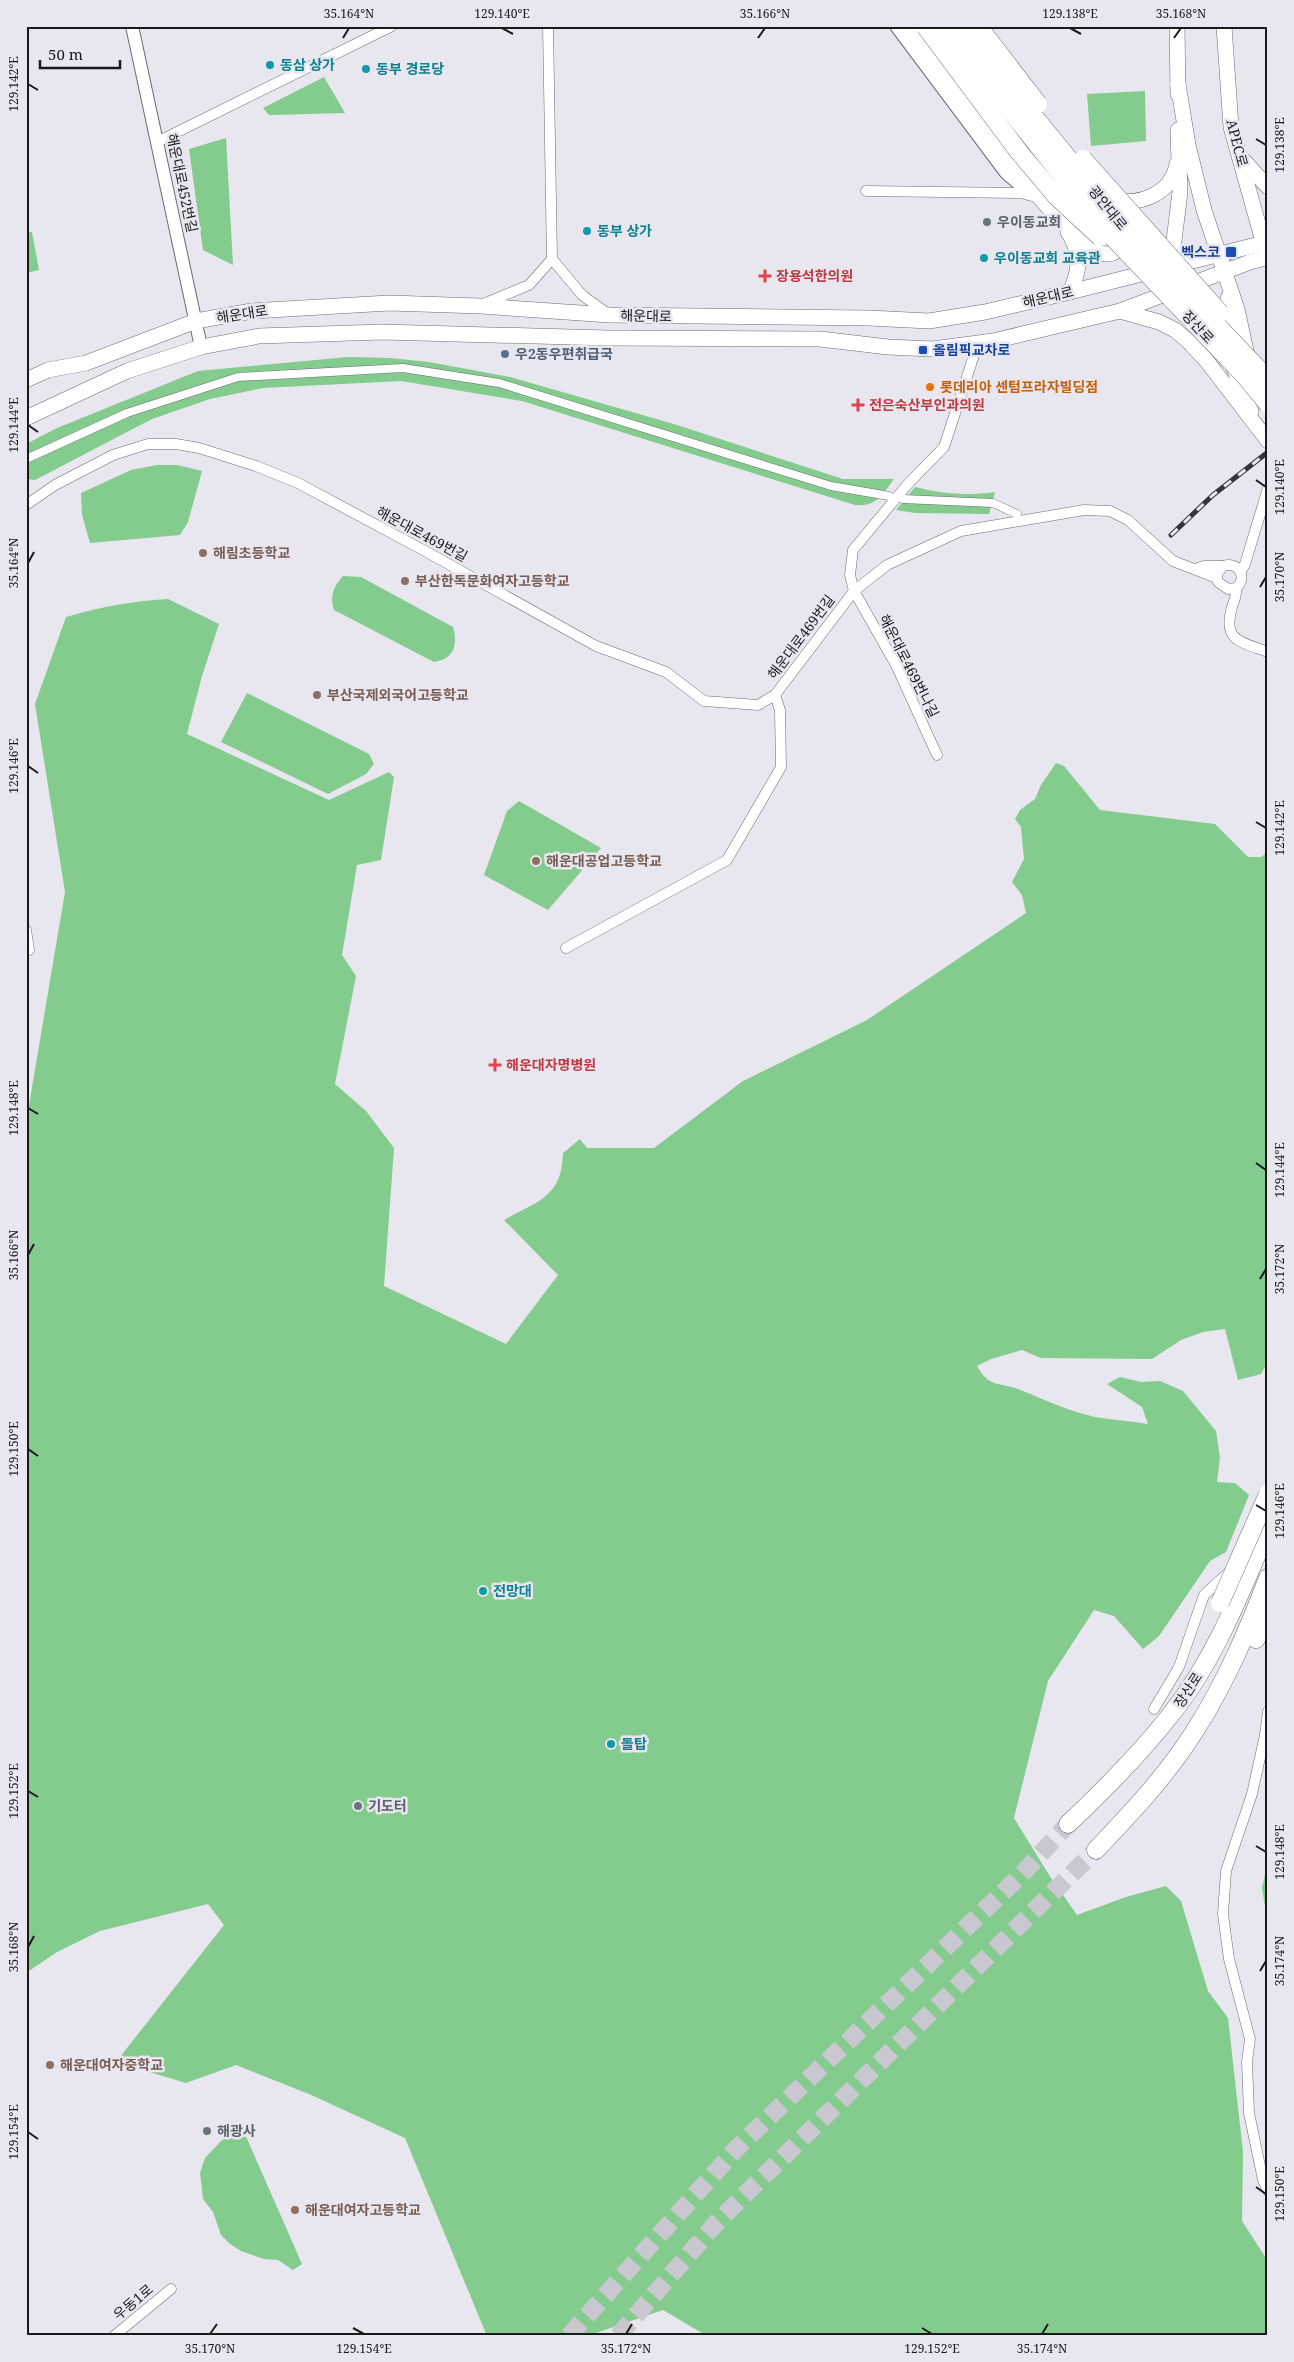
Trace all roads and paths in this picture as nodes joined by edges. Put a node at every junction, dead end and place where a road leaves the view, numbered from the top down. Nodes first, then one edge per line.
1 (132, 26) edge
2 (392, 26) edge
3 (548, 26) edge
4 (896, 26) edge
5 (908, 26) edge
6 (925, 26) edge
7 (943, 26) edge
8 (950, 26) edge
9 (960, 26) edge
10 (969, 26) edge
11 (978, 26) edge
12 (1177, 26) edge
13 (1224, 26) edge
14 (994, 84) junction
15 (1178, 84) junction
16 (1021, 94) junction
17 (157, 142) junction
18 (1071, 151) junction
19 (1179, 151) junction
20 (1239, 154) junction
21 (1268, 187) edge
22 (866, 190) dead end
23 (1033, 196) junction
24 (1112, 199) junction
25 (1056, 214) junction
26 (1266, 242) edge
27 (1126, 252) junction
28 (1218, 253) junction
29 (1268, 258) edge
30 (552, 259) junction
31 (1171, 265) junction
32 (1224, 273) junction
33 (1229, 289) junction
34 (1070, 292) junction
35 (480, 306) junction
36 (1120, 311) junction
37 (610, 315) junction
38 (196, 321) junction
39 (978, 343) junction
40 (201, 347) junction
41 (1268, 378) edge
42 (26, 380) edge
43 (1268, 404) edge
44 (1268, 412) edge
45 (26, 418) edge
46 (1264, 436) edge
47 (26, 459) edge
48 (1266, 490) edge
49 (889, 496) dead end
50 (903, 499) dead end
51 (26, 505) edge
52 (1017, 514) dead end
53 (1223, 566) junction
54 (1195, 569) junction
55 (1240, 571) junction
56 (1217, 578) junction
57 (1236, 588) junction
58 (854, 591) junction
59 (1268, 652) edge
60 (775, 695) junction
61 (937, 755) dead end
62 (26, 930) edge
63 (566, 948) dead end
64 (29, 950) dead end
65 (1268, 1494) edge
66 (1268, 1506) edge
67 (1268, 1528) edge
68 (1268, 1578) edge
69 (1268, 1613) edge
70 (1208, 1658) junction
71 (1154, 1709) dead end
72 (1268, 1712) edge
73 (1195, 1731) junction
74 (1068, 1824) tunnel mouth
75 (1096, 1850) tunnel mouth
76 (1268, 2191) edge
77 (171, 2289) dead end
78 (114, 2336) edge

1 - 17 street, 해운대로452번길
2 - 17 street
3 - 30 street
4 - 23 street
5 - 25 highway
6 - 27 highway, bridge
7 - 27 highway, 광안대로, bridge
8 - 14 main road
9 - 41 highway, 광안대로, bridge
10 - 16 highway
11 - 41 highway, bridge
12 - 15 main road
13 - 20 main road, APEC로
14 - 16 main road
14 - 18 main road
15 - 19 main road
15 - 28 main road
16 - 18 main road
17 - 38 street, 해운대로452번길
18 - 24 main road
19 - 24 main road
19 - 31 main road
20 - 21 main road
20 - 26 main road, APEC로
22 - 23 street
23 - 25 street
24 - 25 main road
24 - 31 main road
25 - 34 main road
26 - 28 main road, 해운대로
26 - 29 main road, APEC로
27 - 43 highway, 장산로, bridge
28 - 31 main road, 해운대로
28 - 32 main road
29 - 32 main road, 해운대로
30 - 35 street
30 - 37 street
31 - 34 main road, 해운대로
32 - 33 main road
32 - 36 main road, 해운대로
33 - 44 main road
33 - 46 main road
34 - 37 main road, 해운대로
35 - 37 main road, 해운대로
35 - 38 main road, 해운대로
36 - 39 main road, 해운대로
36 - 46 main road
38 - 40 street, 해운대로452번길
38 - 42 main road, 해운대로
39 - 40 main road, 해운대로
39 - 58 street
40 - 45 main road, 해운대로
47 - 49 street
48 - 55 street
50 - 52 street
51 - 60 street, 해운대로469번길
53 - 54 street
53 - 55 street
53 - 56 street
54 - 56 street, 해운대로469번길
54 - 58 street, 해운대로469번길
55 - 57 street
56 - 57 street, 해운대로469번길
57 - 59 street
58 - 60 street, 해운대로469번길
58 - 61 street, 해운대로469번나길
60 - 63 street
62 - 64 street
65 - 70 highway, bridge
66 - 71 street
67 - 70 highway, 장산로
68 - 73 highway, 장산로
69 - 73 highway
70 - 74 highway, 장산로
72 - 76 street
73 - 75 highway, 장산로
77 - 78 street, 우동1로

